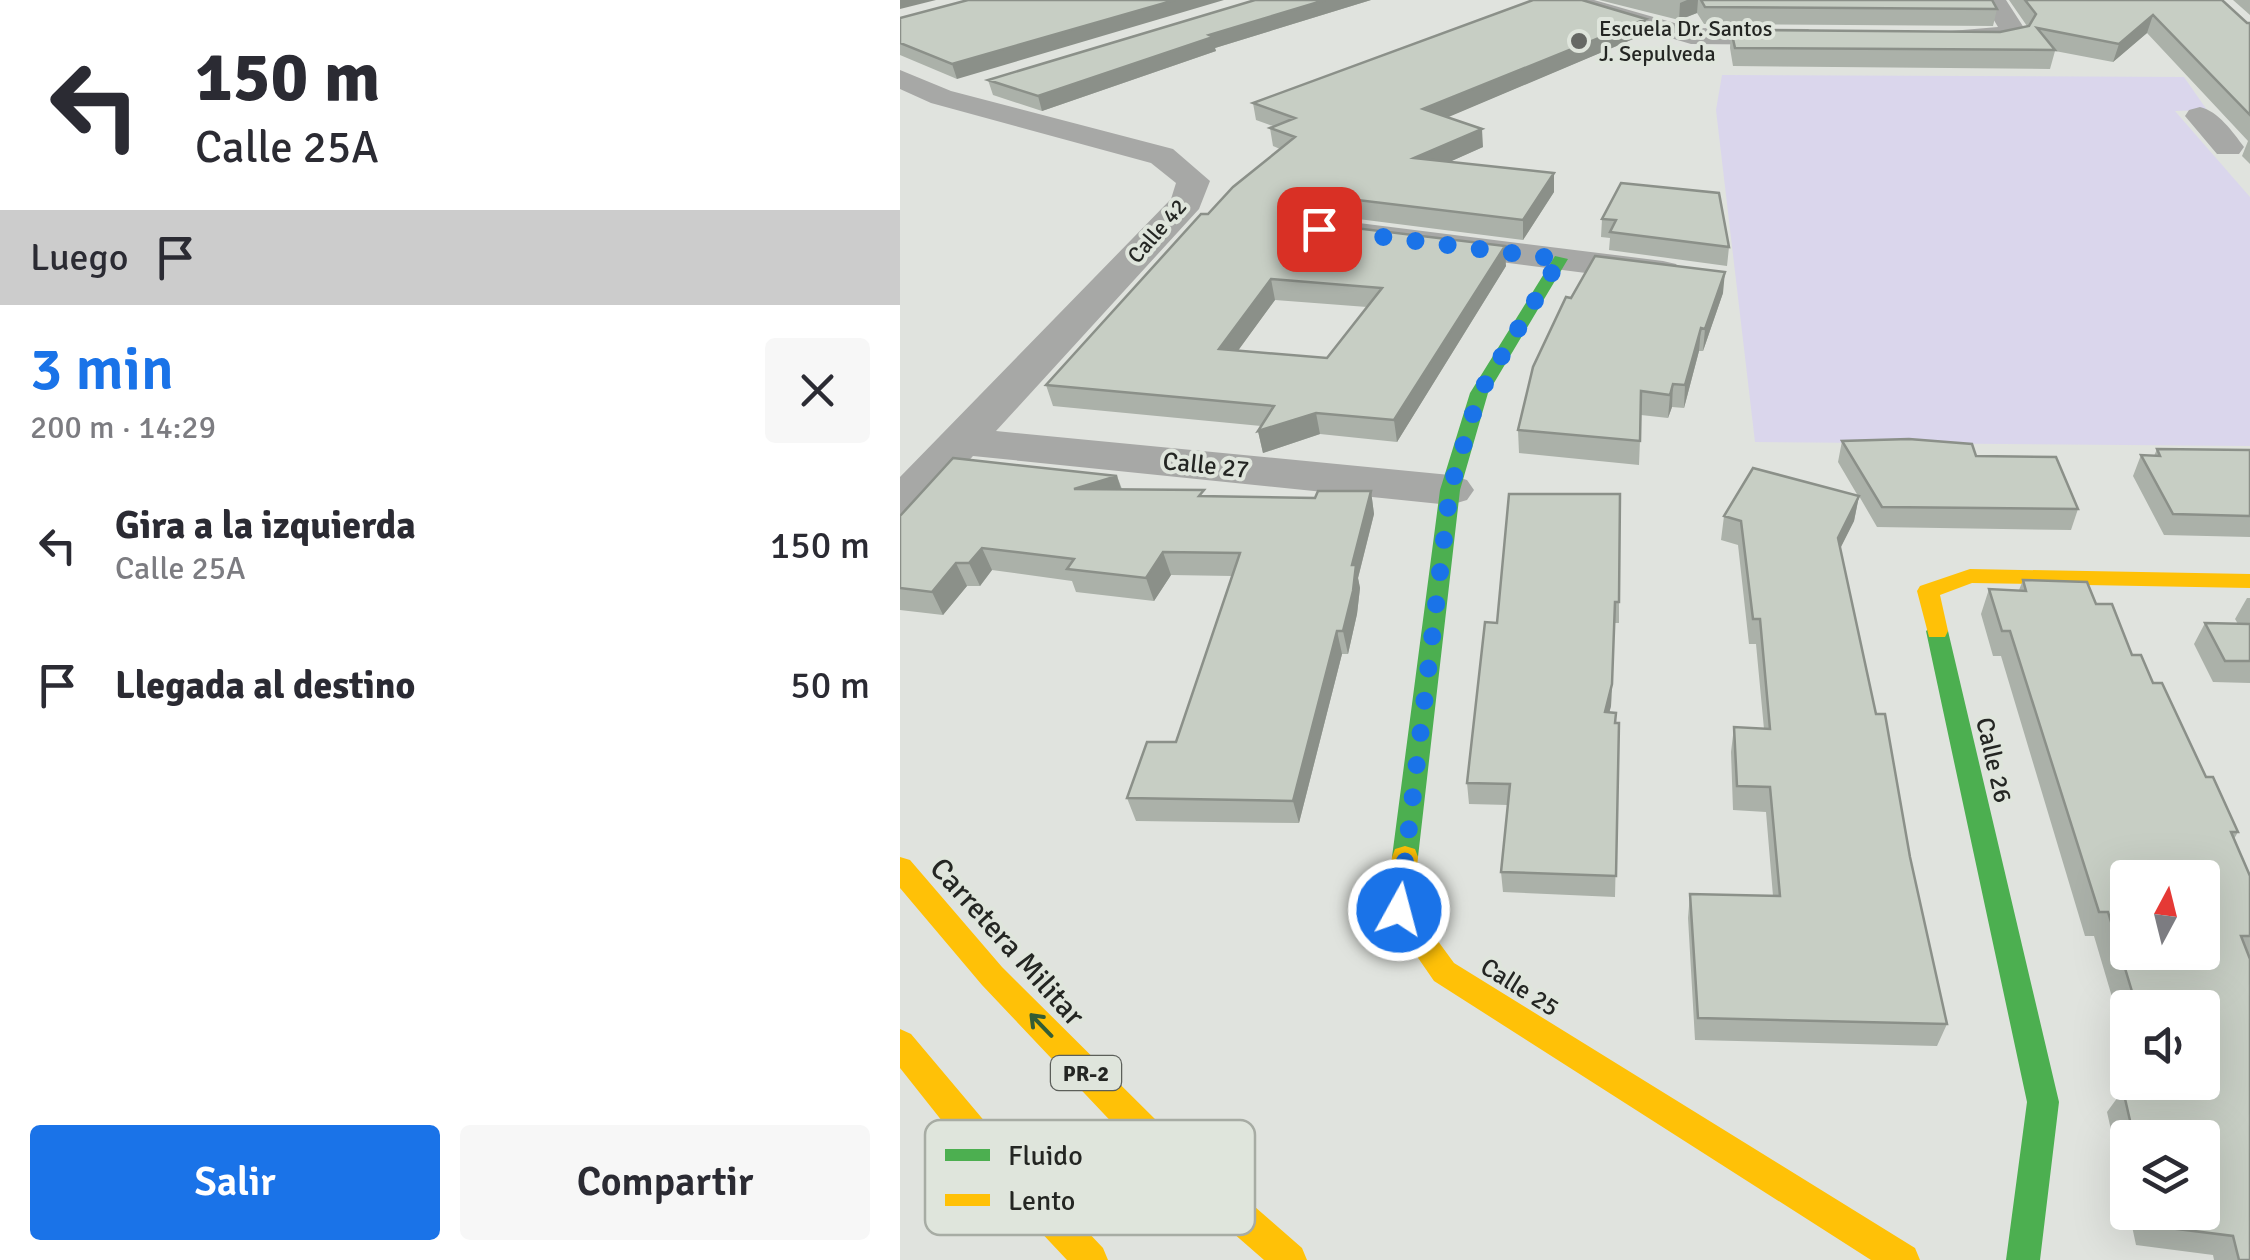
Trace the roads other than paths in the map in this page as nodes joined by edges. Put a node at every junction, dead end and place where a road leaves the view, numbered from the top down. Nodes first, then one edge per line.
1 (1567, 0) edge
2 (1994, 0) edge
3 (1844, 37) edge
4 (1920, 38) edge
5 (900, 79) edge
6 (998, 80) edge
7 (941, 97) junction
8 (1319, 229) edge
9 (1560, 259) junction
10 (1704, 277) edge
11 (962, 441) junction
12 (1450, 490) junction
13 (900, 506) edge
14 (2250, 581) edge
15 (900, 868) edge
16 (900, 1044) edge
17 (962, 1120) edge
18 (1132, 1120) edge
19 (1255, 1230) edge
20 (1067, 1235) edge
21 (1091, 1260) edge
22 (1290, 1260) edge
23 (1902, 1260) edge
24 (2023, 1260) edge

1 - 3 street
2 - 4 street
5 - 7 street, Calle 42
6 - 7 street
7 - 11 street, Calle 42
8 - 9 street
9 - 10 street
9 - 12 street, Calle 25
11 - 12 street, Calle 27
11 - 13 street, Calle 42
12 - 23 street, Calle 25
14 - 24 street, Calle 26
18 -> 15 street, Carretera Militar / PR-2
16 - 17 street
22 -> 19 street, Carretera Militar / PR-2
20 - 21 street

